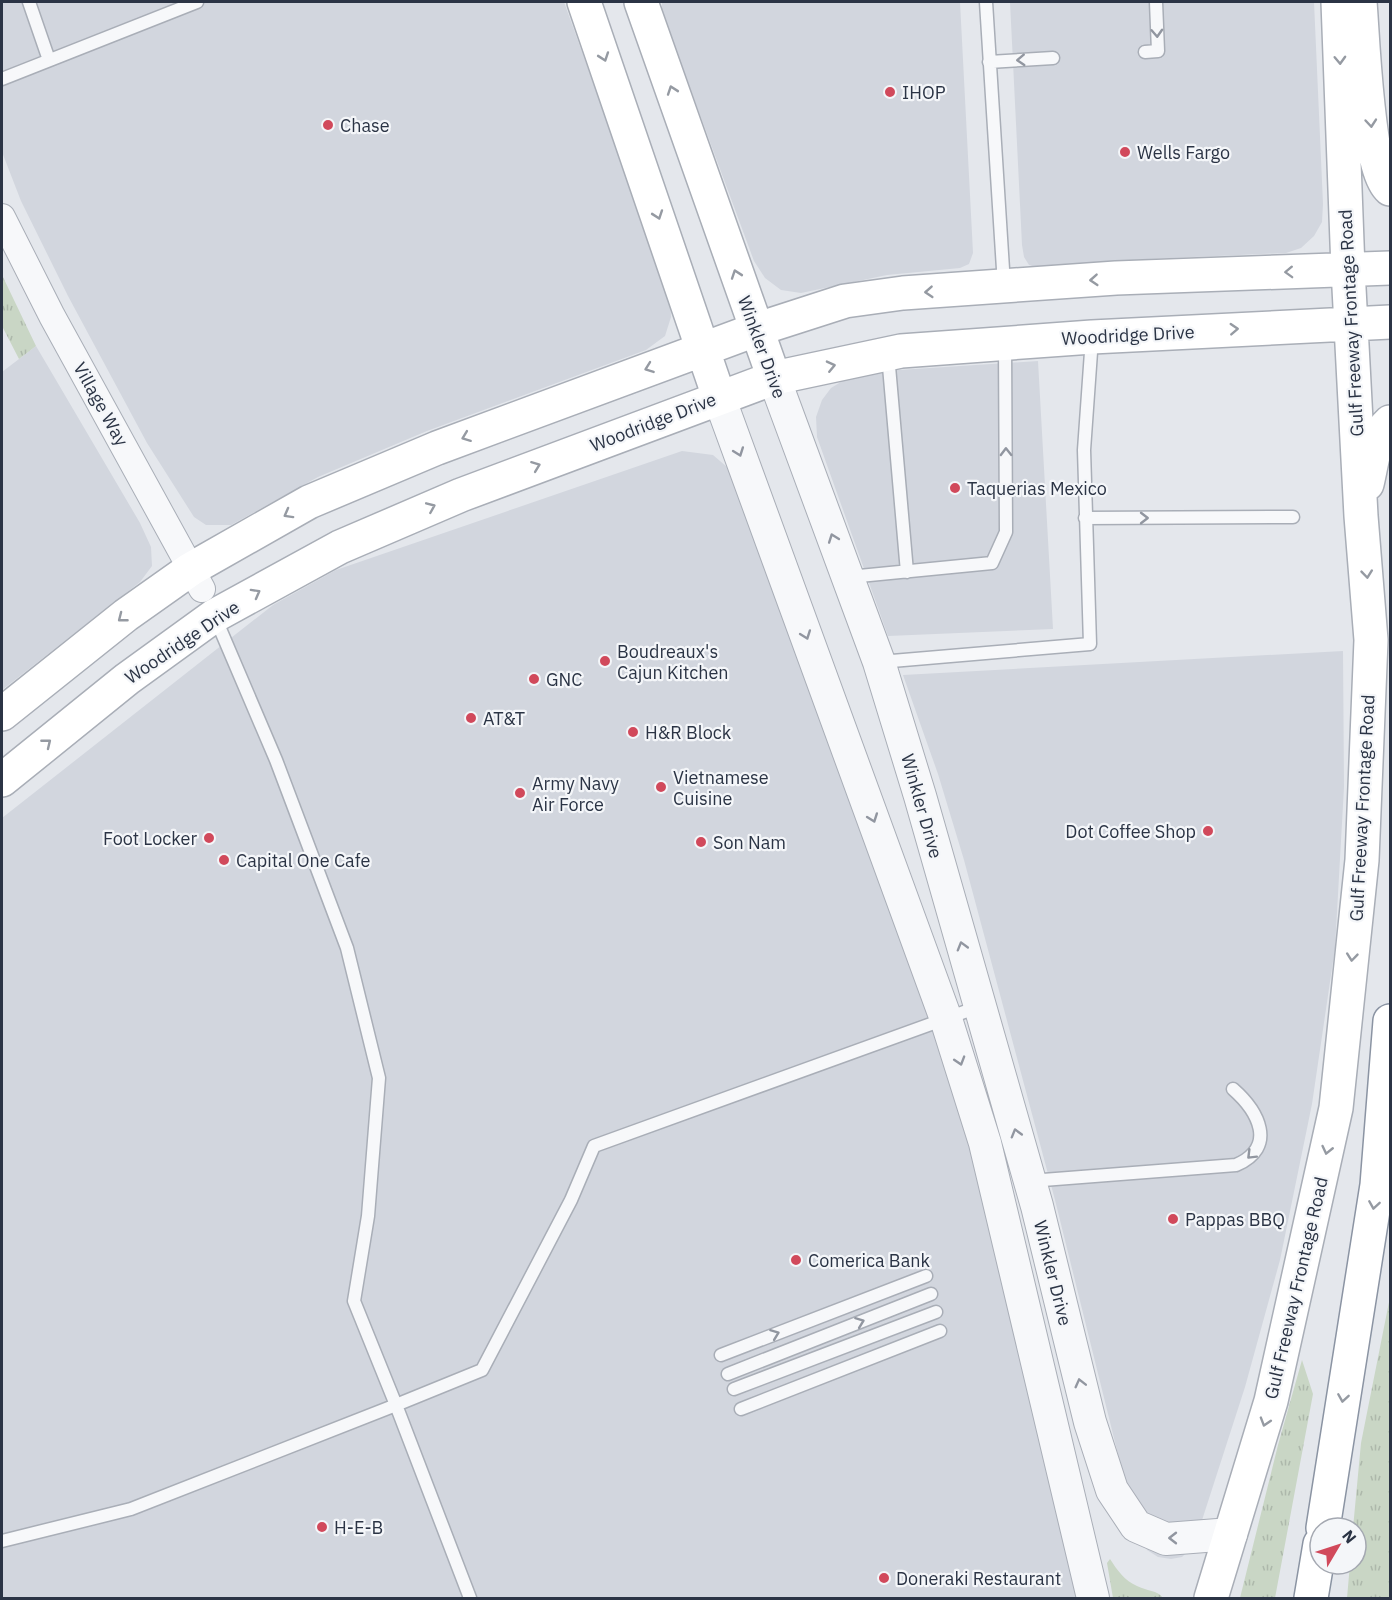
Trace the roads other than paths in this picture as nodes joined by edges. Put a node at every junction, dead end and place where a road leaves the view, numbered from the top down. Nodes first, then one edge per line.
1 (29, 2) edge
2 (197, 2) edge
3 (641, 2) edge
4 (986, 2) edge
5 (1156, 2) edge
6 (1338, 2) edge
7 (1360, 2) edge
8 (592, 4) edge
9 (1145, 52) dead end
10 (1053, 58) dead end
11 (49, 60) junction
12 (989, 62) junction
13 (2, 79) edge
14 (1390, 189) edge
15 (2, 217) edge
16 (1390, 268) edge
17 (1347, 269) junction
18 (1005, 286) junction
19 (1390, 322) edge
20 (1350, 323) junction
21 (755, 330) junction
22 (1092, 337) junction
23 (1005, 344) junction
24 (703, 347) junction
25 (888, 354) junction
26 (774, 378) junction
27 (720, 397) junction
28 (1390, 422) edge
29 (1360, 516) junction
30 (1293, 517) dead end
31 (1085, 518) junction
32 (907, 572) junction
33 (847, 577) junction
34 (205, 596) junction
35 (879, 662) junction
36 (2, 714) edge
37 (2, 780) edge
38 (979, 1006) junction
39 (946, 1018) junction
40 (1390, 1022) edge
41 (1233, 1089) dead end
42 (1029, 1181) junction
43 (926, 1276) dead end
44 (931, 1294) dead end
45 (936, 1312) dead end
46 (940, 1331) dead end
47 (721, 1355) dead end
48 (728, 1374) dead end
49 (734, 1389) dead end
50 (396, 1405) junction
51 (741, 1409) dead end
52 (1325, 1516) edge
53 (1231, 1534) junction
54 (2, 1541) edge
55 (1315, 1576) edge
56 (1312, 1594) edge
57 (470, 1599) edge
58 (1093, 1599) edge
59 (1211, 1599) edge

1 - 11 lane
2 - 11 lane
21 -> 3 main road, Winkler Drive
4 - 12 lane
5 -> 9 lane
6 -> 17 main road, Gulf Freeway Frontage Road
7 -> 14 main road
8 -> 24 main road, Winkler Drive
10 -> 12 lane
11 - 13 lane
12 - 18 lane
15 - 34 street, Village Way
16 - 17 main road, Woodridge Drive
17 -> 18 main road, Woodridge Drive
17 - 20 main road, Gulf Freeway Frontage Road
18 -> 21 main road, Woodridge Drive
19 - 20 main road, Woodridge Drive
22 -> 20 main road, Woodridge Drive
20 - 29 main road, Gulf Freeway Frontage Road
21 - 24 main road, Woodridge Drive
21 - 26 main road, Winkler Drive
22 - 23 main road, Woodridge Drive
22 - 31 lane
23 - 25 main road, Woodridge Drive
32 -> 23 lane
24 - 27 main road, Winkler Drive
24 -> 34 main road, Woodridge Drive
26 -> 25 main road, Woodridge Drive
25 - 32 lane
26 - 27 main road, Woodridge Drive
33 -> 26 street, Winkler Drive
34 -> 27 main road, Woodridge Drive
27 -> 39 street, Winkler Drive
28 - 29 main road
29 -> 53 main road, Gulf Freeway Frontage Road
31 -> 30 lane
31 - 35 lane
32 - 33 lane
33 - 35 street, Winkler Drive
34 -> 36 main road, Woodridge Drive
37 -> 34 main road, Woodridge Drive
34 - 50 lane
38 -> 35 street, Winkler Drive
38 - 39 lane
42 -> 38 street, Winkler Drive
39 - 50 lane
39 -> 58 street, Winkler Drive
40 -> 52 main road
41 -> 42 lane
53 -> 42 street, Winkler Drive
47 -> 43 lane
48 -> 44 lane
45 - 49 lane
46 - 51 lane
50 - 54 lane
50 - 57 lane
53 - 59 main road, Gulf Freeway Frontage Road
55 - 56 main road

